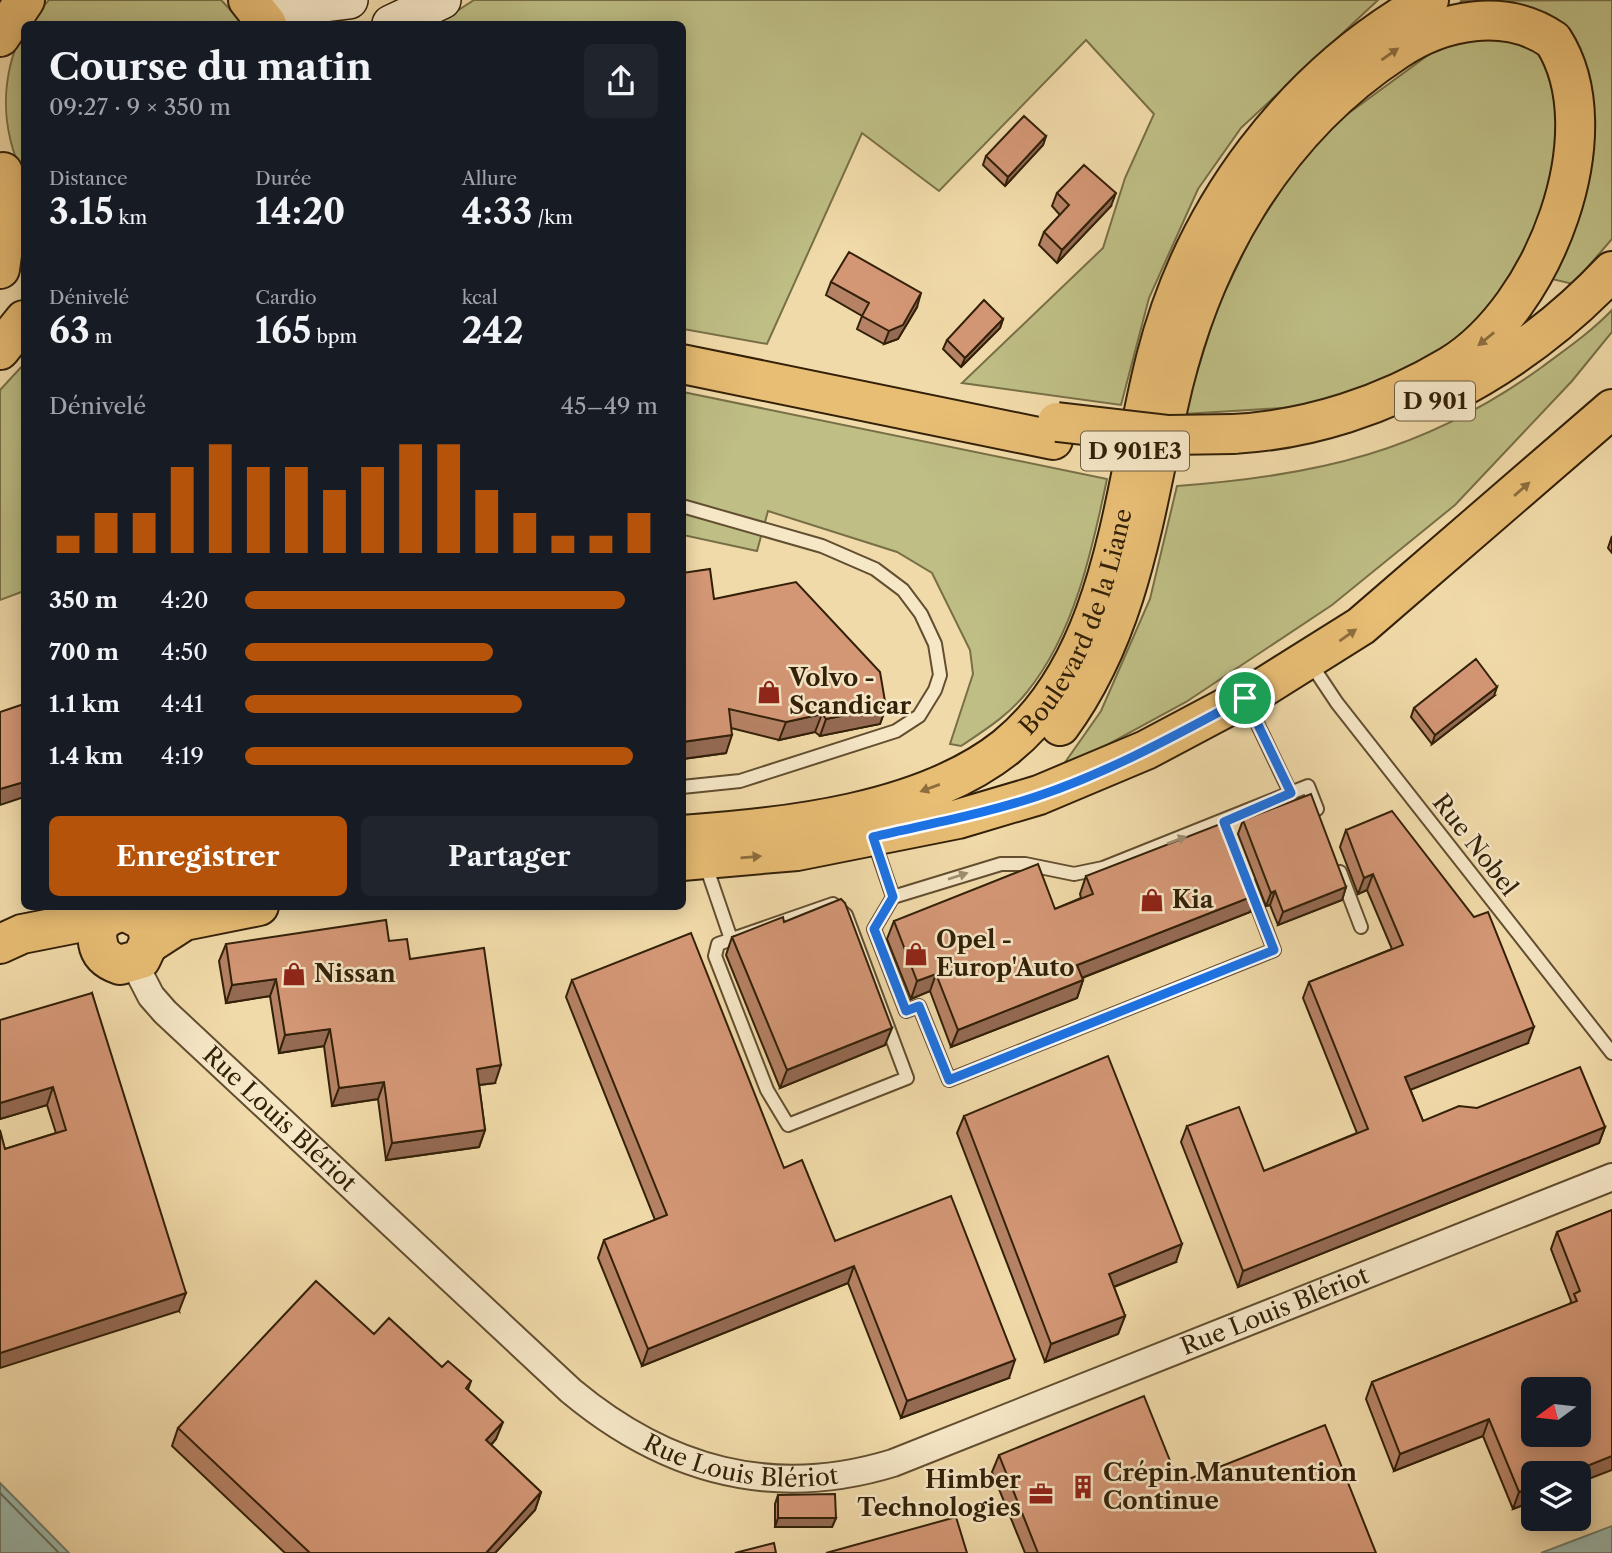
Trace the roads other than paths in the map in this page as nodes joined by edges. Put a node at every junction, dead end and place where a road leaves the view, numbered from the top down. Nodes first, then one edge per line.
1 (24, 0) edge
2 (349, 0) edge
3 (442, 0) edge
4 (1429, 0) edge
5 (0, 9) edge
6 (255, 9) edge
7 (397, 21) edge
8 (0, 37) edge
9 (1, 170) edge
10 (21, 200) edge
11 (0, 269) edge
12 (1612, 271) edge
13 (21, 324) edge
14 (0, 350) edge
15 (686, 365) edge
16 (1612, 409) edge
17 (1231, 444) junction
18 (686, 507) edge
19 (1308, 661) junction
20 (1245, 698) junction
21 (686, 787) edge
22 (1291, 793) junction
23 (1224, 822) junction
24 (1323, 825) edge
25 (1229, 834) edge
26 (878, 836) junction
27 (690, 852) edge
28 (1337, 863) edge
29 (1244, 873) edge
30 (893, 897) junction
31 (142, 910) edge
32 (239, 910) edge
33 (117, 914) junction
34 (1361, 927) dead end
35 (731, 939) junction
36 (0, 946) edge
37 (131, 956) junction
38 (1612, 1053) edge
39 (1612, 1177) edge

1 - 5 main road
1 - 8 main road
2 - 6 main road
3 - 7 main road
4 -> 27 main road, Boulevard de la Liane / D 901E3
9 - 10 main road
9 - 11 main road
12 - 17 main road, D 901
13 - 14 main road
15 - 17 main road, D 901
19 -> 16 main road, D 901E3
26 -> 17 main road, D 901E3
18 - 21 lane
19 - 20 main road, D 901E3
19 - 38 lane, Rue Nobel
20 - 22 lane
20 - 26 main road, D 901E3
22 - 23 lane
22 - 24 lane
23 - 25 lane
30 -> 23 lane
27 -> 26 main road, D 901E3
26 - 30 lane
27 - 35 lane
28 - 34 lane
29 - 30 lane
31 - 33 main road
32 - 37 main road
33 - 36 main road
33 - 37 main road
35 - 35 lane
36 - 37 main road
37 - 39 street, Rue Louis Blériot

